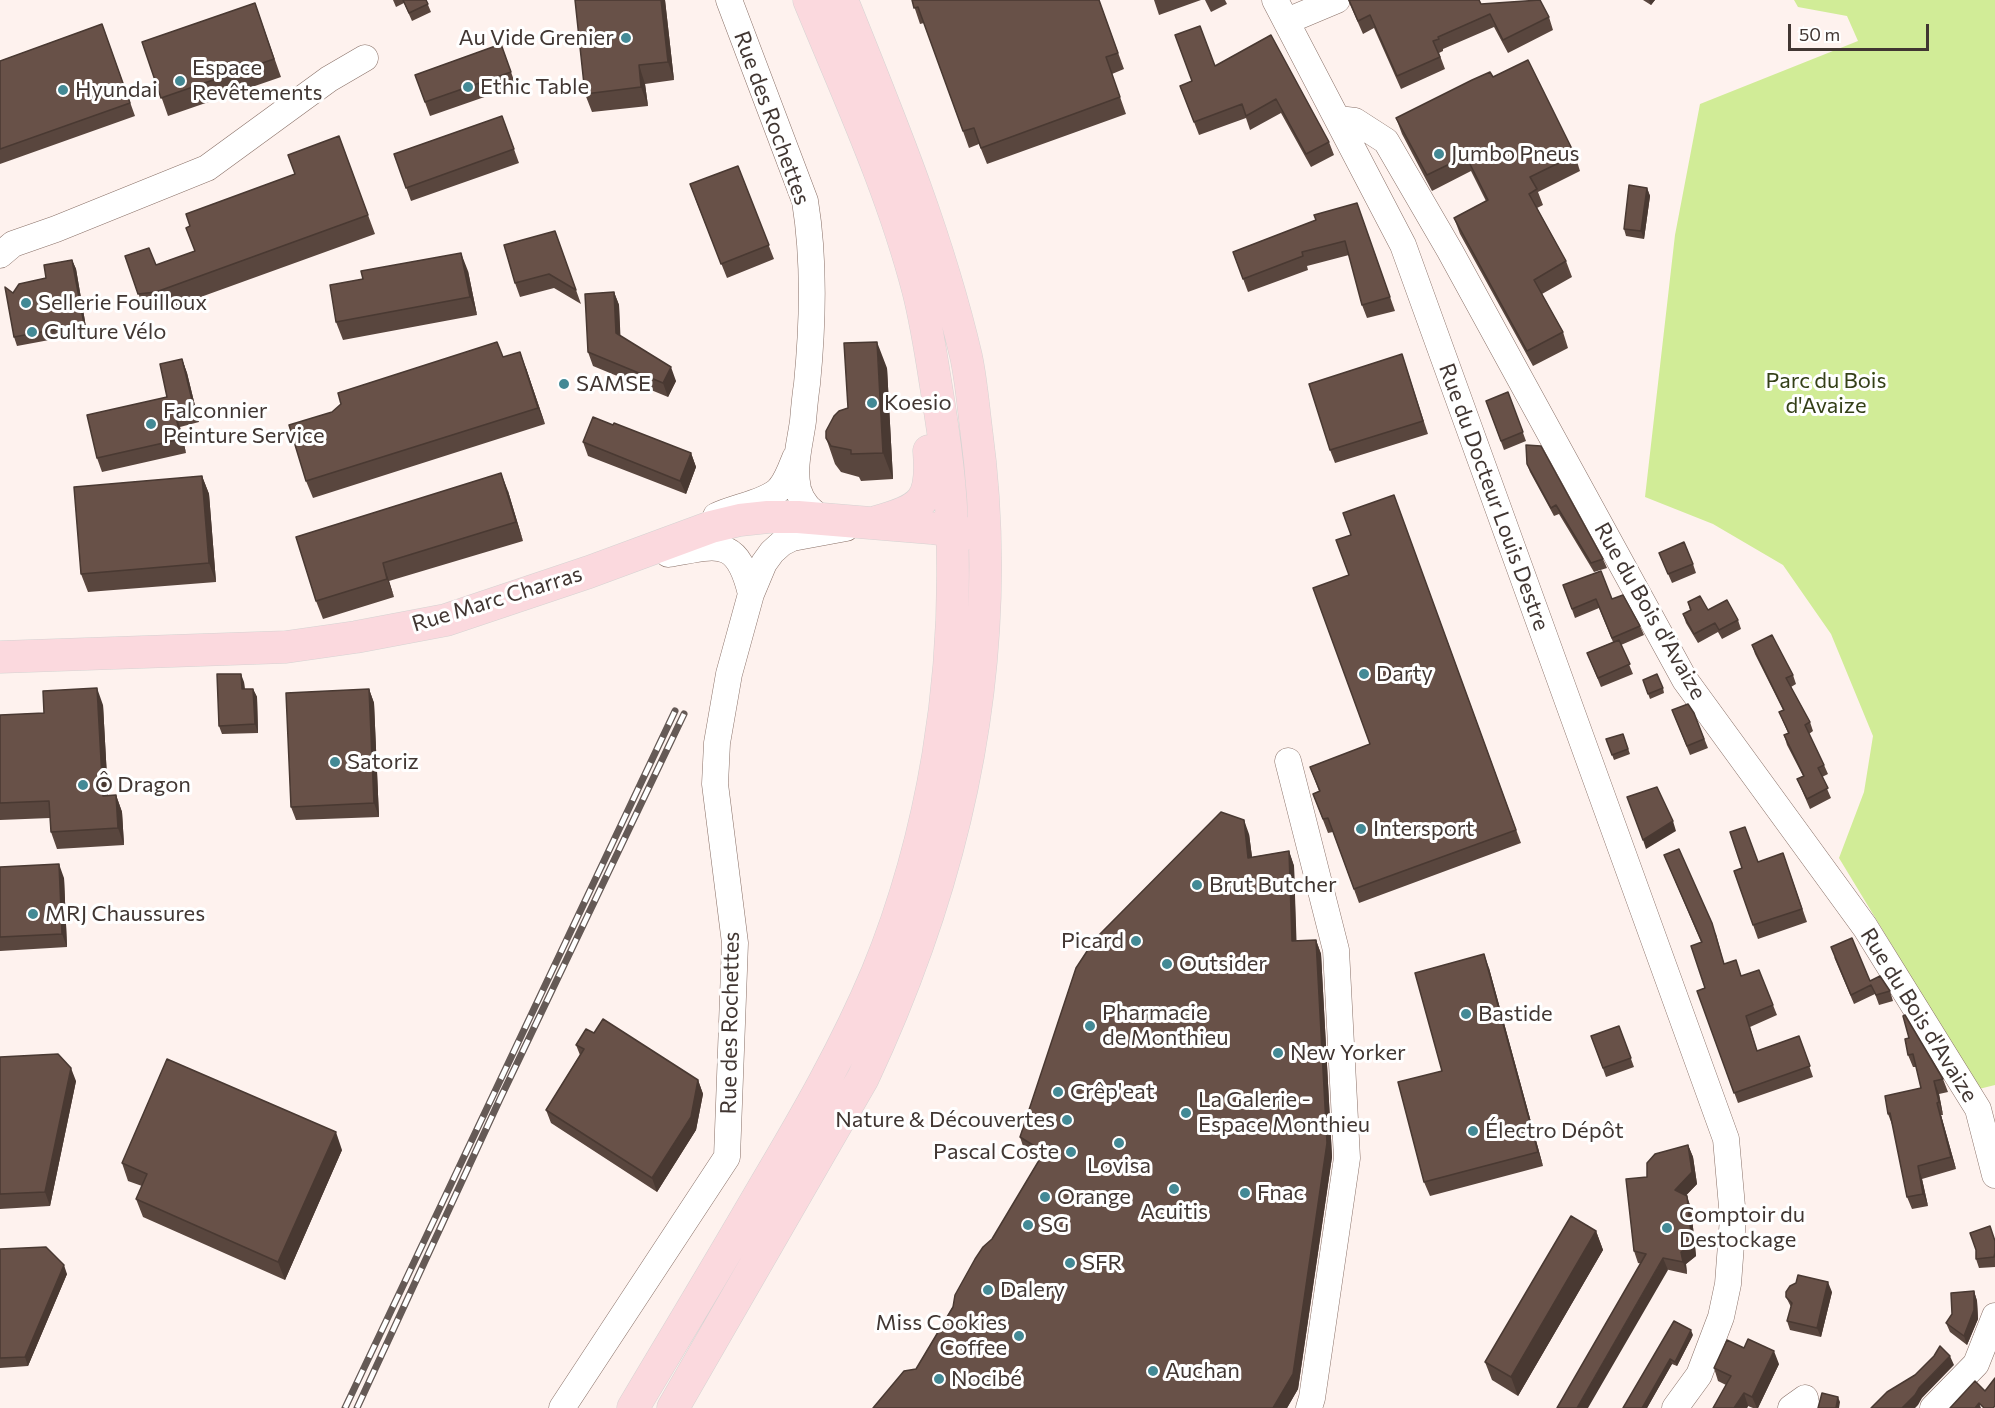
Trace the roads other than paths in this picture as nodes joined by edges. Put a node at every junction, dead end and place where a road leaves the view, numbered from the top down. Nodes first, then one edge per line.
1 (729, 0) edge
2 (809, 0) edge
3 (842, 0) edge
4 (1336, 0) edge
5 (1281, 11) edge
6 (365, 58) dead end
7 (1338, 119) junction
8 (0, 255) edge
9 (918, 290) junction
10 (798, 452) junction
11 (824, 519) junction
12 (866, 524) junction
13 (952, 531) junction
14 (986, 536) junction
15 (681, 538) junction
16 (628, 557) junction
17 (751, 594) junction
18 (0, 657) edge
19 (974, 724) junction
20 (1288, 761) dead end
21 (1995, 1175) edge
22 (1995, 1316) edge
23 (562, 1408) edge
24 (633, 1408) edge
25 (673, 1408) edge
26 (1309, 1408) edge
27 (1675, 1408) edge
28 (1791, 1408) edge
29 (1807, 1408) edge
30 (1934, 1408) edge

1 - 10 street, Rue des Rochettes
2 - 9 main road
3 - 14 main road
4 - 5 street
5 - 7 street, Rue du Docteur Louis Destre
6 - 8 street
7 - 21 street, Rue du Bois d'Avaize
7 - 27 street, Rue du Docteur Louis Destre
9 - 12 main road
9 - 13 main road
9 - 14 main road
10 - 11 street, Rue des Rochettes
10 - 15 street, Rue des Rochettes
11 - 12 main road, Rue Marc Charras
11 - 15 main road, Rue Marc Charras
12 - 13 main road, Rue Marc Charras
12 - 17 street, Rue des Rochettes
13 - 14 main road, Rue Marc Charras
13 - 19 main road
13 - 24 main road
14 - 19 main road
15 - 16 main road, Rue Marc Charras
16 - 17 street
16 - 18 main road, Rue Marc Charras
17 - 23 street, Rue des Rochettes
19 - 25 main road
20 - 26 street
22 - 30 street
28 - 29 street

